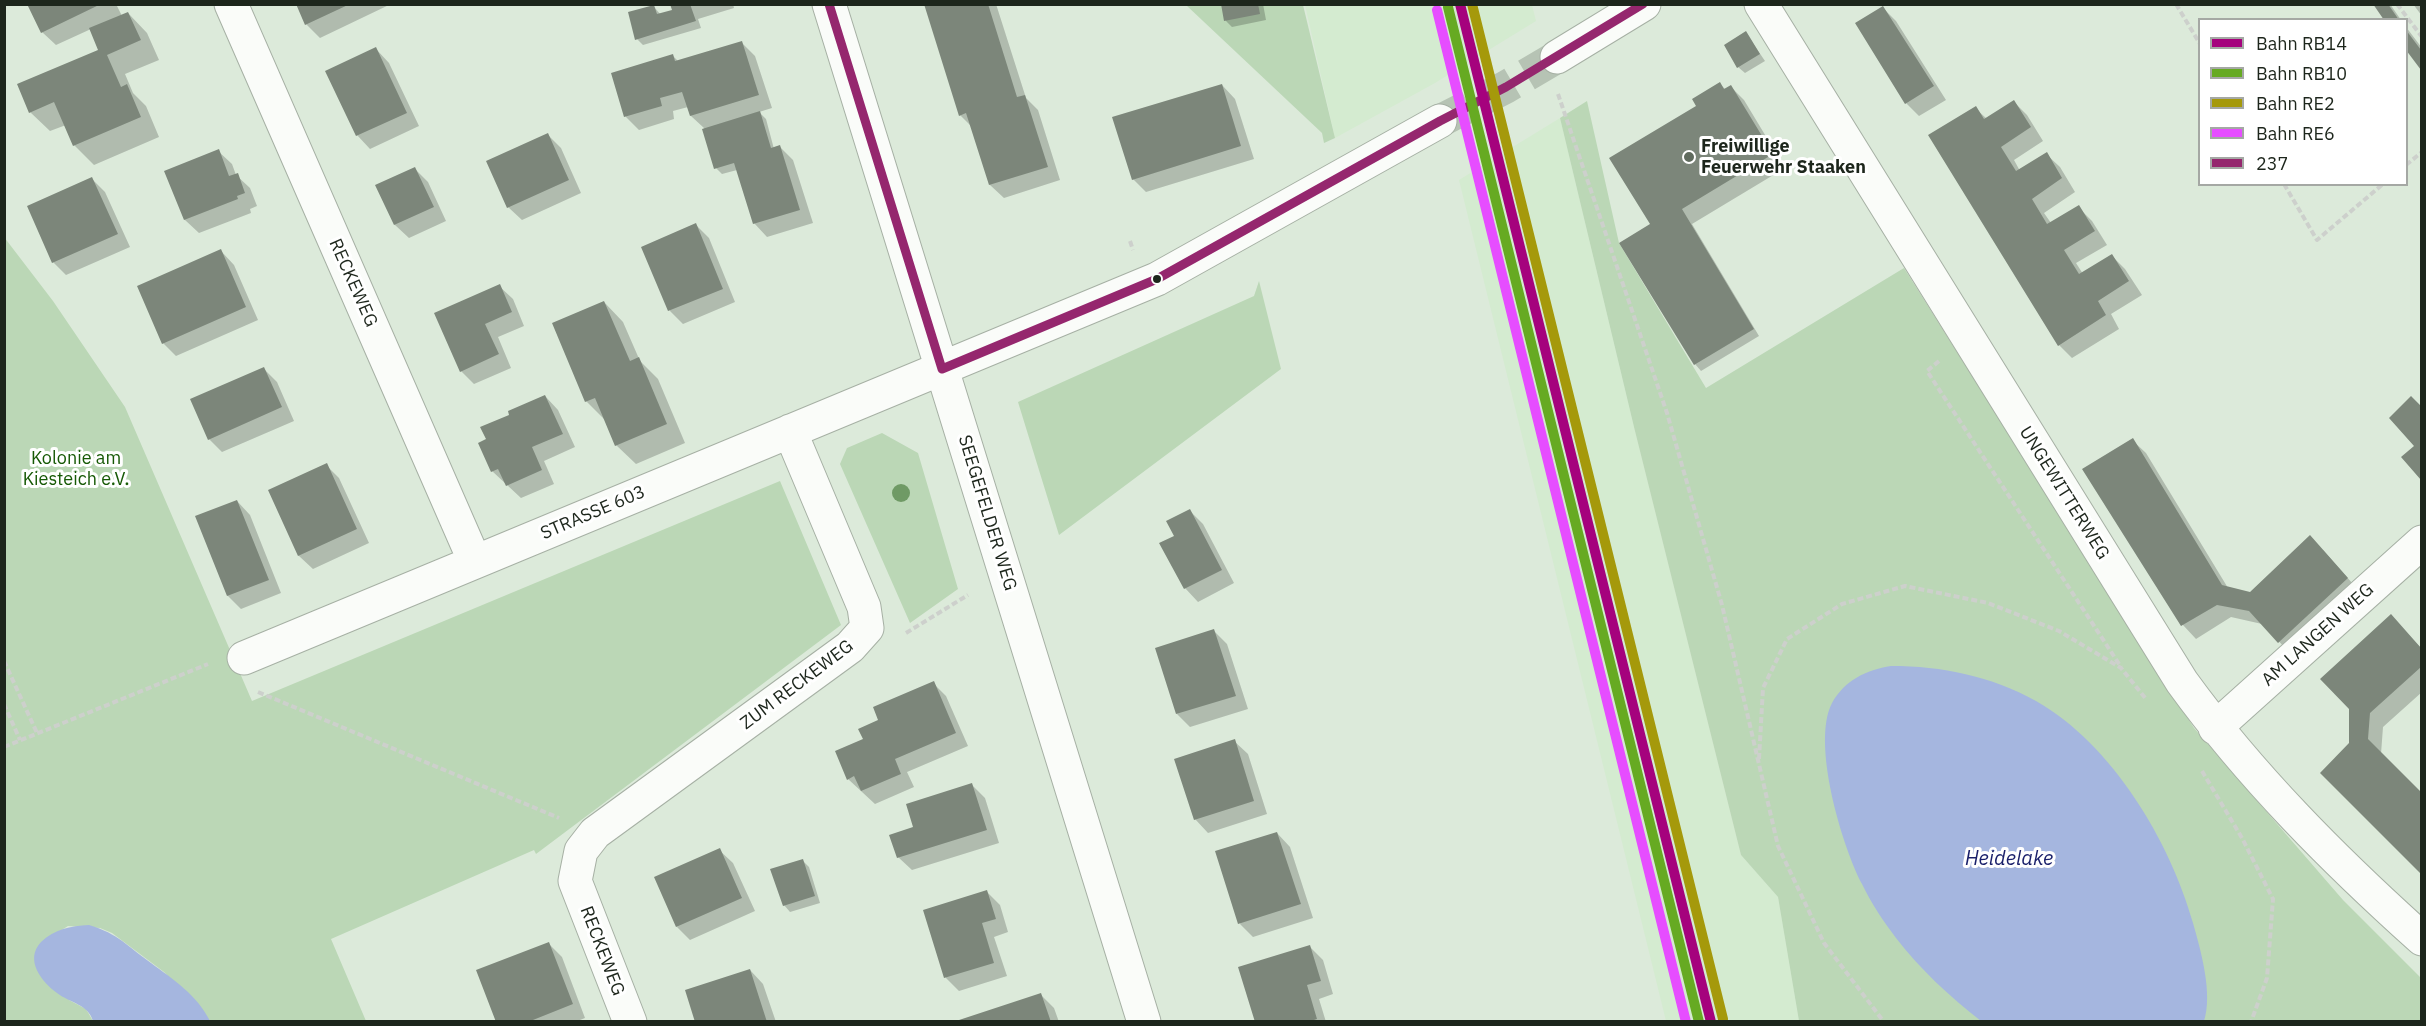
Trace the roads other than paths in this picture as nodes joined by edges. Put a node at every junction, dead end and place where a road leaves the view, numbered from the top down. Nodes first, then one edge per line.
1 (231, 4) edge
2 (829, 4) edge
3 (1644, 4) edge
4 (1761, 4) edge
5 (1557, 57) tunnel mouth
6 (1440, 121) tunnel mouth
7 (942, 369) junction
8 (790, 431) junction
9 (2421, 543) edge
10 (475, 562) junction
11 (231, 659) road end
12 (2216, 728) junction
13 (575, 881) joint
14 (2421, 939) edge
15 (630, 1022) edge
16 (1144, 1022) edge

1 - 10 street, RECKEWEG
2 - 7 street, SEEGEFELDER WEG
3 - 5 street
4 - 12 street, UNGEWITTERWEG
6 - 7 street, STRASSE 603
7 - 8 street, STRASSE 603
7 - 16 street, SEEGEFELDER WEG
8 - 10 street, STRASSE 603
8 - 13 street, ZUM RECKEWEG
9 - 12 street, AM LANGEN WEG
10 - 11 street, STRASSE 603
12 - 14 street, UNGEWITTERWEG
13 - 15 street, RECKEWEG

